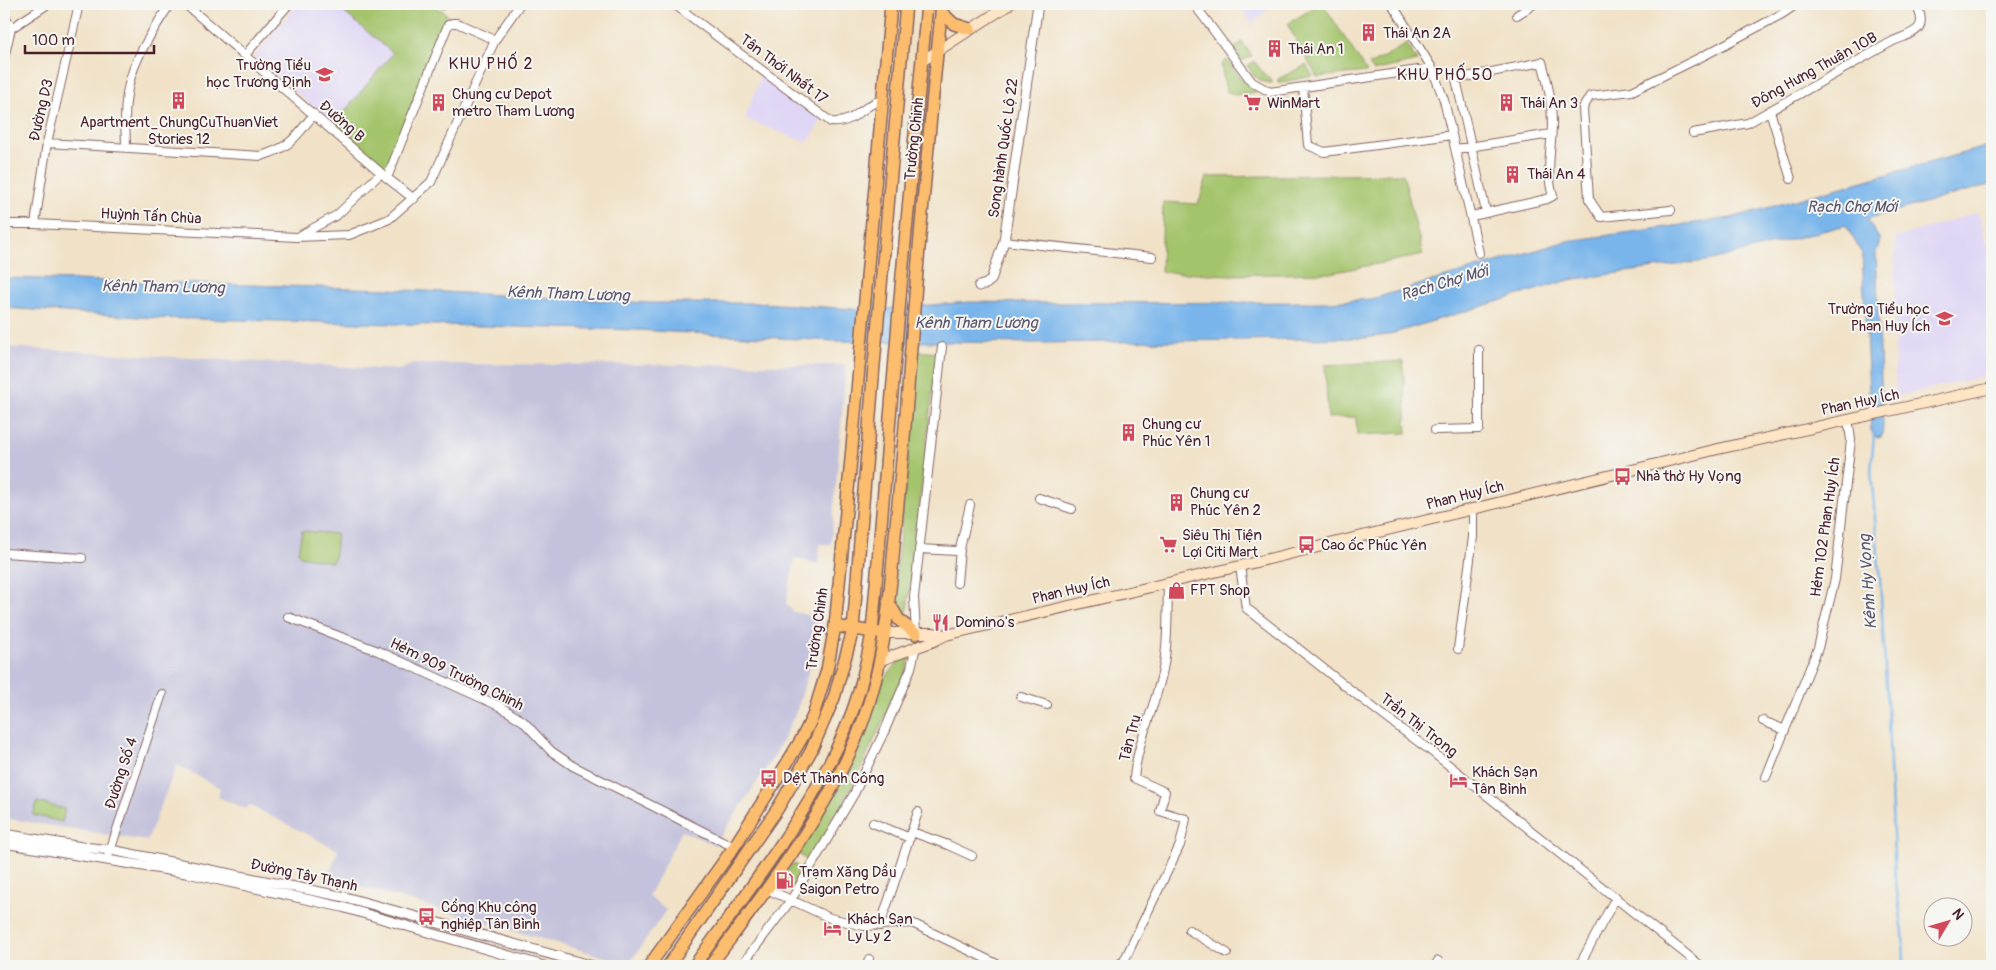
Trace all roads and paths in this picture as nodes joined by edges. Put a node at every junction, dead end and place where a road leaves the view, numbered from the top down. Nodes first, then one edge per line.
1 (48, 4) edge
2 (79, 4) edge
3 (170, 4) edge
4 (185, 4) edge
5 (289, 4) edge
6 (520, 4) edge
7 (674, 4) edge
8 (891, 4) edge
9 (906, 4) edge
10 (927, 4) edge
11 (1010, 4) edge
12 (1038, 4) edge
13 (1194, 4) edge
14 (1392, 4) edge
15 (1534, 4) edge
16 (1798, 4) edge
17 (1916, 4) edge
18 (941, 8) edge
19 (4, 13) edge
20 (1517, 15) dead end
21 (970, 29) junction
22 (7, 30) edge
23 (495, 40) junction
24 (938, 50) junction
25 (245, 55) junction
26 (4, 58) edge
27 (922, 61) junction
28 (1432, 68) junction
29 (1304, 87) junction
30 (881, 100) junction
31 (1770, 111) junction
32 (314, 114) junction
33 (1693, 133) dead end
34 (1551, 134) junction
35 (1452, 135) junction
36 (47, 143) junction
37 (1471, 146) junction
38 (126, 148) junction
39 (1456, 148) junction
40 (384, 175) junction
41 (1791, 179) dead end
42 (414, 199) junction
43 (1671, 210) dead end
44 (1486, 212) junction
45 (1472, 216) junction
46 (4, 224) edge
47 (36, 224) junction
48 (296, 237) junction
49 (1004, 241) junction
50 (1480, 253) dead end
51 (1152, 257) dead end
52 (979, 286) dead end
53 (942, 347) dead end
54 (1479, 350) dead end
55 (1992, 388) edge
56 (1851, 419) junction
57 (1435, 430) dead end
58 (851, 460) junction
59 (866, 461) junction
60 (886, 464) junction
61 (902, 465) junction
62 (1039, 498) dead end
63 (970, 505) dead end
64 (1473, 508) junction
65 (1072, 509) dead end
66 (919, 549) junction
67 (960, 549) junction
68 (4, 554) edge
69 (82, 558) dead end
70 (1240, 566) junction
71 (876, 573) junction
72 (957, 583) dead end
73 (1168, 583) junction
74 (889, 603) junction
75 (288, 617) dead end
76 (835, 626) junction
77 (853, 630) junction
78 (872, 632) junction
79 (886, 633) junction
80 (916, 634) junction
81 (946, 635) junction
82 (916, 646) junction
83 (1458, 649) dead end
84 (831, 652) junction
85 (847, 655) junction
86 (867, 659) junction
87 (881, 660) junction
88 (162, 694) dead end
89 (1021, 697) dead end
90 (1047, 705) dead end
91 (1763, 721) dead end
92 (1785, 730) junction
93 (1766, 777) dead end
94 (918, 812) dead end
95 (873, 823) dead end
96 (4, 834) edge
97 (911, 835) junction
98 (4, 843) edge
99 (734, 848) junction
100 (110, 850) junction
101 (972, 856) dead end
102 (108, 860) junction
103 (193, 870) junction
104 (767, 889) junction
105 (345, 897) junction
106 (1616, 898) junction
107 (791, 900) junction
108 (342, 907) junction
109 (421, 919) junction
110 (880, 926) junction
111 (418, 930) junction
112 (1189, 930) dead end
113 (1227, 953) dead end
114 (544, 966) edge
115 (592, 966) edge
116 (649, 966) edge
117 (668, 966) edge
118 (694, 966) edge
119 (710, 966) edge
120 (741, 966) edge
121 (1000, 966) edge
122 (1116, 966) edge
123 (1579, 966) edge
124 (1701, 966) edge

1 - 22 street
2 - 36 street, Đường D3
3 - 38 street
4 - 25 street, Đường B
5 - 25 street
6 - 23 street, Huỳnh Tấn Chùa
7 - 30 street, Tân Thới Nhất 17
8 - 30 main road
9 - 59 main road, Trường Chinh
10 - 27 main road, Trường Chinh
11 - 21 main road
12 - 49 street, Song hành Quốc Lộ 22
13 - 29 street
14 - 28 street
15 - 20 street
16 - 43 street
17 - 31 street, Đông Hưng Thuận 10B
18 - 21 main road
18 - 24 main road, Trường Chinh
19 - 22 street
21 - 24 main road
22 - 26 street
23 - 40 street
23 - 42 street, Huỳnh Tấn Chùa
24 - 27 main road
24 - 61 main road, Trường Chinh
25 - 32 street, Đường B
27 - 60 main road, Trường Chinh
28 - 29 street
28 - 35 street
29 - 35 street
30 - 58 main road, Trường Chinh
31 - 33 street, Đông Hưng Thuận 10B
31 - 41 street
32 - 38 street
32 - 40 street, Đường B
34 - 37 street
34 - 37 street
34 - 44 street
35 - 39 street
36 - 38 street
36 - 47 street, Đường D3
37 - 39 street
37 - 44 street
39 - 45 street
40 - 42 street, Đường B
40 - 48 street, Huỳnh Tấn Chùa
42 - 48 street, Huỳnh Tấn Chùa
44 - 45 street
45 - 50 street
46 - 47 street, Huỳnh Tấn Chùa
47 - 48 street, Huỳnh Tấn Chùa
49 - 51 street
49 - 52 street, Song hành Quốc Lộ 22
53 - 66 street
54 - 57 street
55 - 56 main road, Phan Huy Ích
56 - 64 main road, Phan Huy Ích
56 - 92 street, Hẻm 102 Phan Huy Ích
58 - 59 main road
58 - 76 main road, Trường Chinh
59 - 77 main road, Trường Chinh
60 - 61 main road
60 - 71 main road
61 - 74 main road
62 - 65 street
63 - 67 street
64 - 70 main road, Phan Huy Ích
64 - 83 street
66 - 67 street
66 - 80 street
67 - 72 street
68 - 69 street
70 - 73 main road, Phan Huy Ích
70 - 106 street, Trần Thị Trọng
71 - 74 main road
71 - 78 main road
73 - 81 main road, Phan Huy Ích
73 - 122 street, Tân Trụ
74 - 79 main road
74 - 80 main road
75 - 99 street, Hẻm 909 Trường Chinh
76 - 77 main road
76 - 84 main road, Trường Chinh
77 - 78 main road
77 - 85 main road, Trường Chinh
78 - 79 main road
78 - 86 main road
79 - 80 main road
79 - 87 main road
80 - 81 main road
81 - 82 main road
82 - 87 main road
82 - 107 street
84 - 85 main road
84 - 99 main road, Trường Chinh
85 - 86 main road
85 - 117 main road, Trường Chinh
86 - 87 main road
86 - 118 main road
87 - 104 main road
88 - 100 street, Đường Số 4
89 - 90 street
91 - 92 street
92 - 93 street, Hẻm 102 Phan Huy Ích
94 - 97 street
95 - 97 street
96 - 100 street, Đường Tây Thạnh
97 - 101 street
97 - 110 street
98 - 102 street, Đường Tây Thạnh
99 - 116 main road, Trường Chinh
100 - 102 street, Đường Số 4
100 - 103 street, Đường Tây Thạnh
102 - 103 street, Đường Tây Thạnh
103 - 105 street, Đường Tây Thạnh
103 - 108 street, Đường Tây Thạnh
104 - 107 street
104 - 119 main road
105 - 108 street
105 - 109 street, Đường Tây Thạnh
106 - 123 street
106 - 124 street, Trần Thị Trọng
107 - 110 street
107 - 120 street
108 - 111 street, Đường Tây Thạnh
109 - 111 street
109 - 115 street, Đường Tây Thạnh
110 - 121 street
111 - 114 street, Đường Tây Thạnh
112 - 113 street

